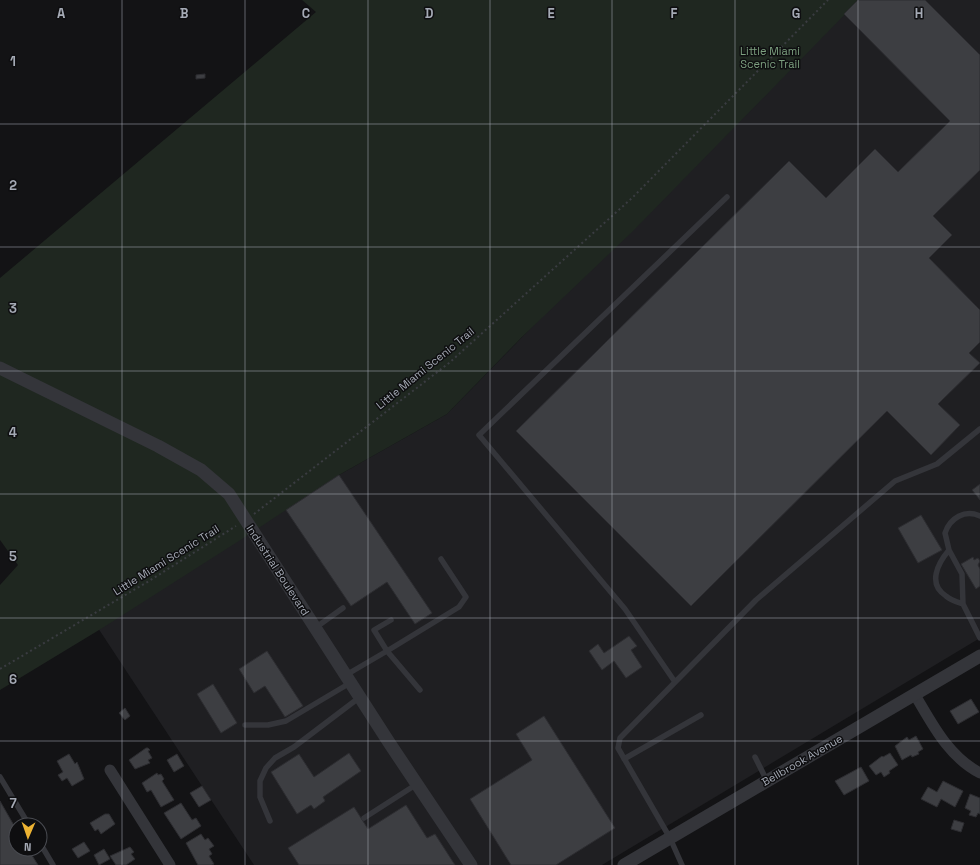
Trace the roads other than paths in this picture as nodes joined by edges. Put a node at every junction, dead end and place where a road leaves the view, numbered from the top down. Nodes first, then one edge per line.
1 (728, 197) dead end
2 (0, 368) edge
3 (980, 429) edge
4 (980, 516) edge
5 (949, 550) junction
6 (441, 559) dead end
7 (963, 604) junction
8 (343, 608) dead end
9 (391, 620) dead end
10 (315, 628) junction
11 (980, 638) edge
12 (386, 651) junction
13 (980, 656) edge
14 (348, 679) junction
15 (675, 682) junction
16 (420, 690) dead end
17 (915, 695) junction
18 (360, 697) junction
19 (701, 715) dead end
20 (244, 725) dead end
21 (755, 758) dead end
22 (624, 759) junction
23 (110, 770) dead end
24 (980, 773) edge
25 (0, 777) edge
26 (767, 781) junction
27 (417, 784) junction
28 (24, 817) edge
29 (364, 818) dead end
30 (270, 821) dead end
31 (670, 838) junction
32 (48, 856) edge
33 (54, 865) edge
34 (170, 865) edge
35 (471, 865) edge
36 (624, 865) edge
37 (682, 865) edge

1 - 15 lane
2 - 10 street, Industrial Boulevard
3 - 15 lane
4 - 5 lane
5 - 7 lane
5 - 7 lane
6 - 12 lane
7 - 11 lane
8 - 10 lane
9 - 12 lane
10 - 14 street, Industrial Boulevard
12 - 14 lane
12 - 16 lane
13 - 17 street, Bellbrook Avenue
14 - 18 street, Industrial Boulevard
14 - 20 lane
15 - 22 lane
17 - 24 street
17 - 26 street, Bellbrook Avenue
18 - 27 street, Industrial Boulevard
18 - 30 lane
19 - 22 lane
21 - 26 lane
22 - 31 lane
23 - 34 street
25 - 28 lane
26 - 31 street, Bellbrook Avenue
27 - 29 lane
27 - 35 street, Industrial Boulevard
31 - 36 street, Bellbrook Avenue
31 - 37 lane
32 - 33 lane

